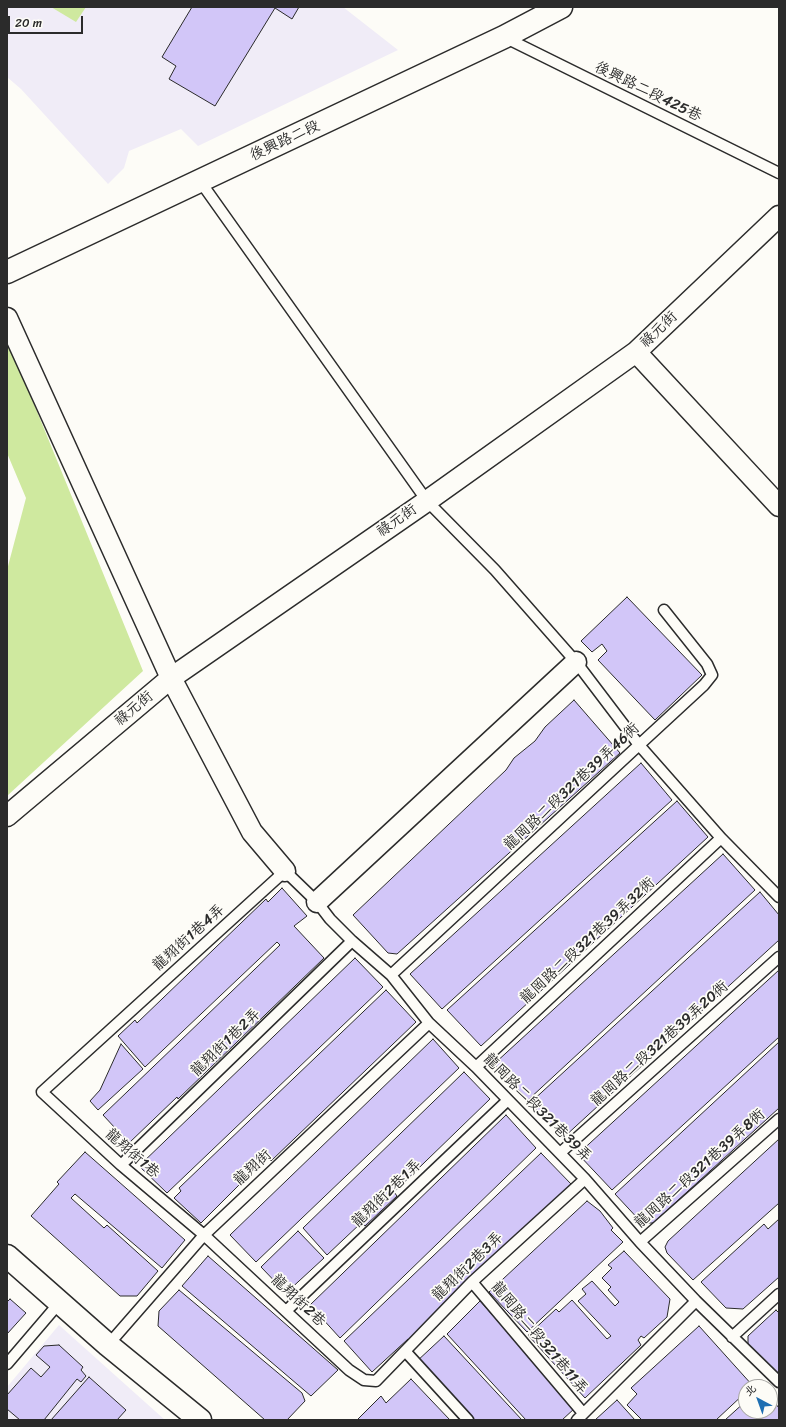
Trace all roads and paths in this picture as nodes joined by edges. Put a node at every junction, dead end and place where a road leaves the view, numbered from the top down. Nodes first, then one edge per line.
1 (561, 7) edge
2 (504, 37) junction
3 (779, 173) edge
4 (200, 181) junction
5 (779, 216) edge
6 (7, 272) edge
7 (7, 318) edge
8 (636, 352) junction
9 (427, 501) junction
10 (779, 506) edge
11 (664, 610) dead end
12 (576, 662) junction
13 (171, 678) junction
14 (639, 745) junction
15 (7, 816) edge
16 (722, 838) junction
17 (285, 871) junction
18 (779, 897) edge
19 (317, 902) junction
20 (352, 941) junction
21 (779, 957) edge
22 (390, 975) junction
23 (429, 1023) junction
24 (476, 1067) junction
25 (42, 1092) joint
26 (508, 1100) junction
27 (779, 1119) edge
28 (560, 1153) junction
29 (120, 1165) junction
30 (585, 1179) junction
31 (204, 1236) junction
32 (640, 1242) junction
33 (7, 1256) edge
34 (472, 1282) junction
35 (779, 1294) edge
36 (60, 1302) junction
37 (696, 1302) junction
38 (286, 1311) junction
39 (732, 1337) junction
40 (108, 1345) junction
41 (405, 1351) junction
42 (7, 1364) edge
43 (376, 1381) joint
44 (779, 1382) edge
45 (580, 1417) edge
46 (200, 1420) edge
47 (468, 1420) edge

1 - 2 street, 後興路二段
2 - 3 lane, 後興路二段425巷
2 - 4 street, 後興路二段
4 - 6 street, 後興路二段
4 - 9 lane
5 - 8 street, 祿元街
7 - 13 street
8 - 9 street, 祿元街
8 - 10 street
9 - 12 lane
9 - 13 street, 祿元街
11 - 14 lane, 龍岡路二段321巷39弄46衖
12 - 14 lane
12 - 19 street
13 - 15 street, 祿元街
13 - 17 street
14 - 16 lane
14 - 22 lane, 龍岡路二段321巷39弄46衖
16 - 18 lane
16 - 24 lane, 龍岡路二段321巷39弄32衖
17 - 19 lane
17 - 25 lane, 龍翔街1巷4弄
19 - 20 lane
20 - 22 lane, 龍岡路二段321巷39弄
20 - 29 lane, 龍翔街1巷2弄
21 - 28 lane, 龍岡路二段321巷39弄20衖
22 - 23 lane, 龍岡路二段321巷39弄
23 - 24 lane, 龍岡路二段321巷39弄
23 - 31 lane, 龍翔街
24 - 26 lane, 龍岡路二段321巷39弄
25 - 29 lane, 龍翔街1巷
26 - 28 lane, 龍岡路二段321巷39弄
26 - 38 lane, 龍翔街2巷1弄
27 - 32 lane, 龍岡路二段321巷39弄8衖
28 - 30 lane, 龍岡路二段321巷39弄
29 - 31 lane, 龍翔街1巷
30 - 32 lane, 龍岡路二段321巷39弄
30 - 34 lane, 龍翔街2巷3弄
31 - 38 lane, 龍翔街2巷
31 - 40 lane, 龍翔街
32 - 37 lane, 龍岡路二段321巷39弄
33 - 36 street
34 - 41 lane, 龍翔街2巷3弄
34 - 45 lane, 龍岡路二段321巷11弄
35 - 39 lane
36 - 40 street
36 - 42 lane
37 - 39 lane, 龍岡路二段321巷39弄
37 - 45 lane
38 - 43 lane, 龍翔街2巷
39 - 44 lane, 龍岡路二段321巷39弄
40 - 46 street
41 - 43 lane, 龍翔街2巷3弄
41 - 47 lane

